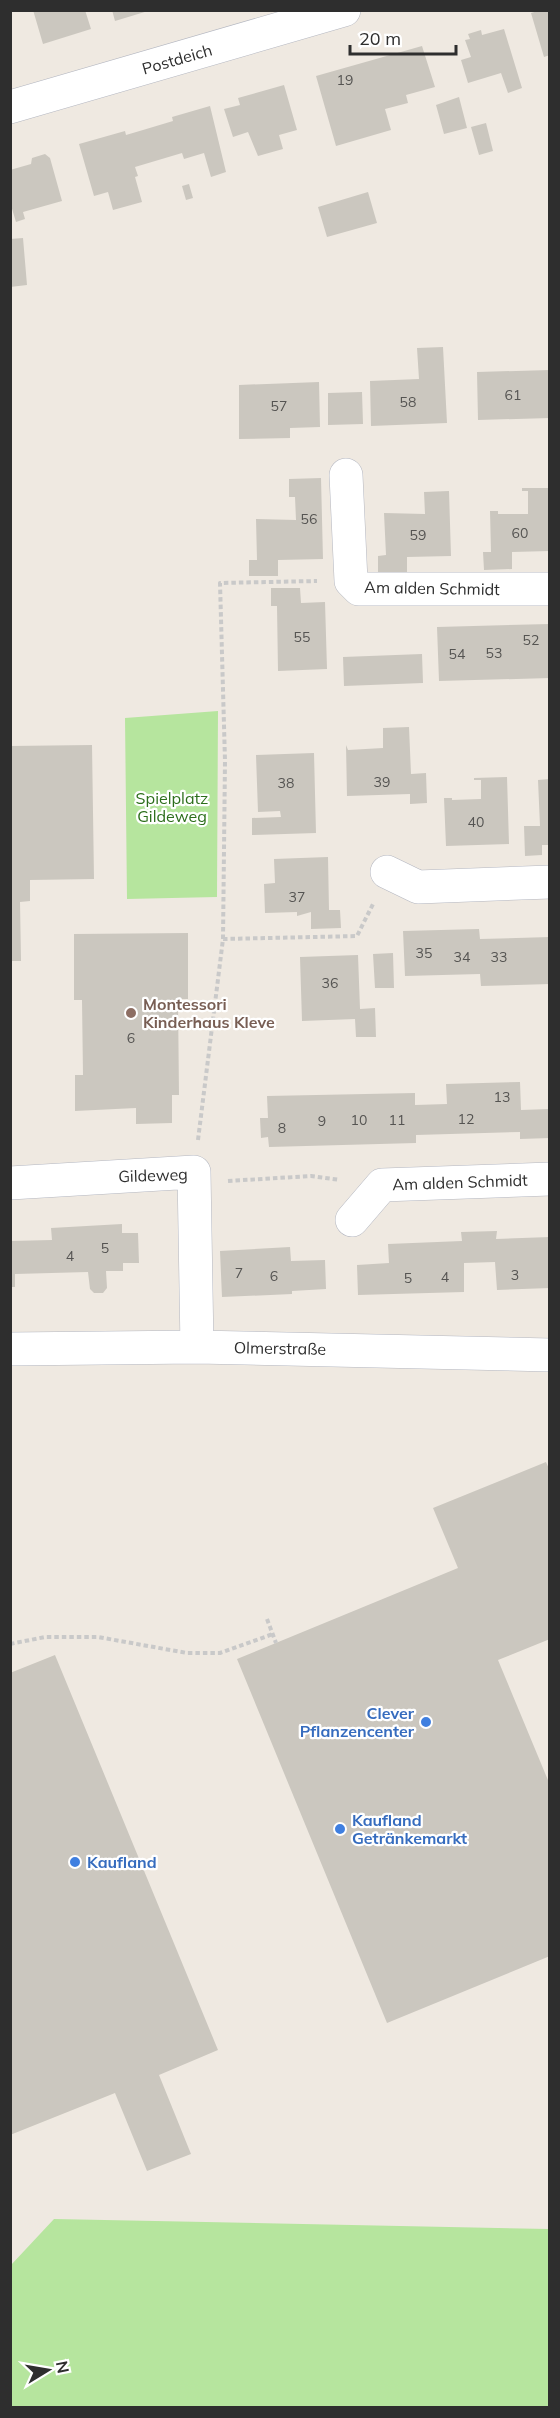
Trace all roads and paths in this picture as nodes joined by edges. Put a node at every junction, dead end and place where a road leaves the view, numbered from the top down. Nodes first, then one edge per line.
1 (344, 10) edge
2 (10, 107) edge
3 (346, 476) dead end
4 (351, 581) junction
5 (549, 589) edge
6 (388, 872) joint
7 (549, 882) edge
8 (223, 939) junction
9 (194, 1172) junction
10 (549, 1179) edge
11 (10, 1183) edge
12 (382, 1185) junction
13 (352, 1220) dead end
14 (197, 1347) junction
15 (10, 1349) edge
16 (549, 1355) edge
17 (267, 1619) dead end
18 (273, 1634) junction
19 (276, 1643) dead end
20 (10, 1644) edge

1 - 2 street, Postdeich
3 - 4 street, Am alden Schmidt
4 - 5 street, Am alden Schmidt
4 - 8 path
6 - 7 street
6 - 8 path
8 - 9 path
9 - 11 street, Gildeweg
9 - 12 path
9 - 14 street, Gildeweg
10 - 12 street, Am alden Schmidt
12 - 13 street, Am alden Schmidt
14 - 15 street, Olmerstraße
14 - 16 street, Olmerstraße
17 - 18 path
18 - 19 path
18 - 20 path

